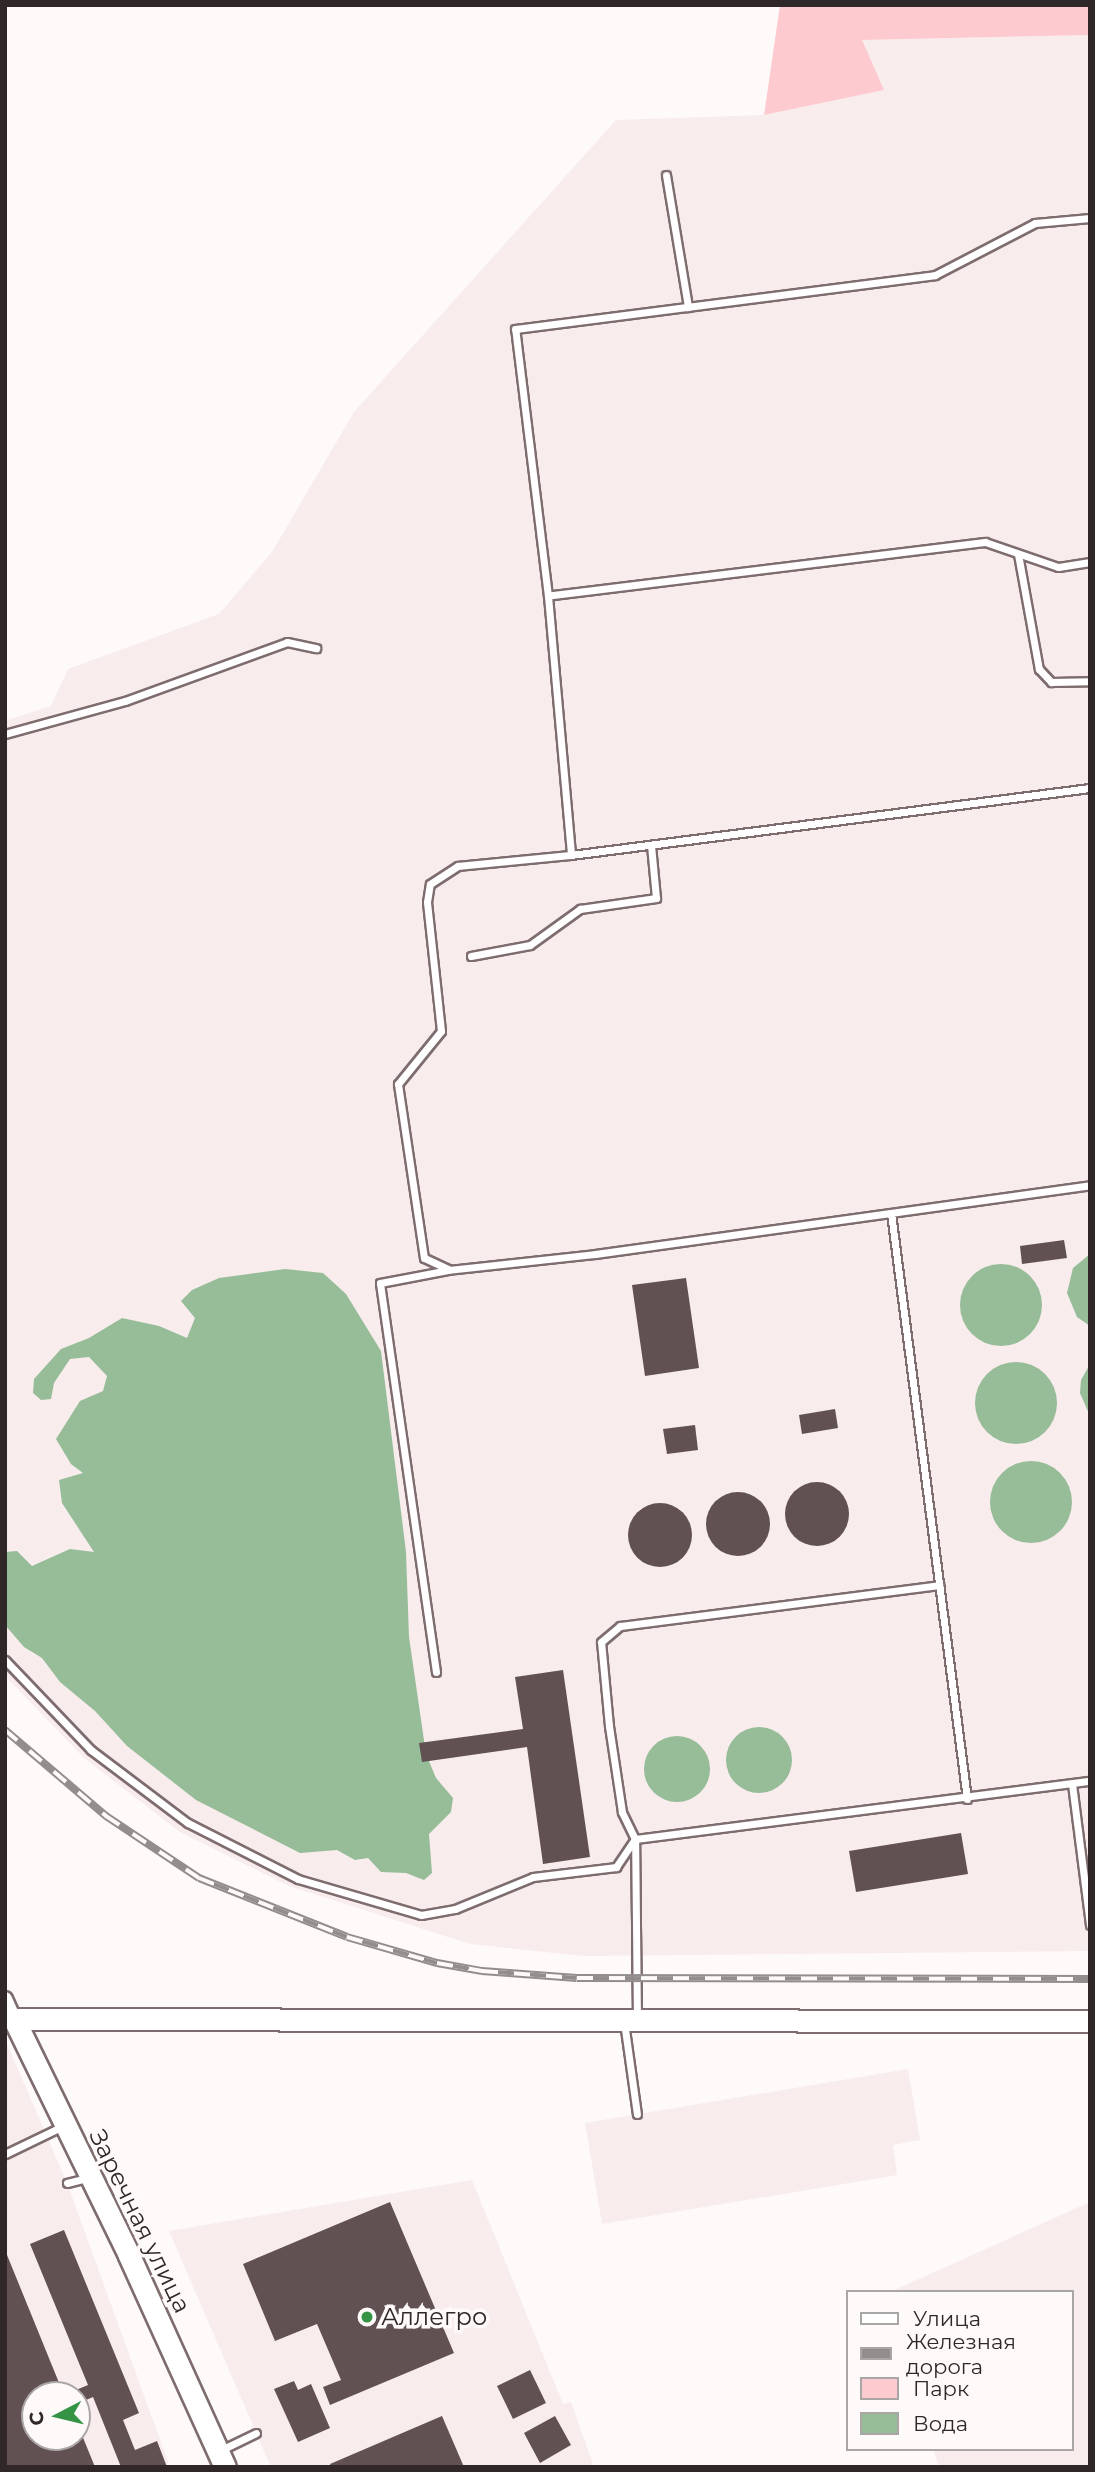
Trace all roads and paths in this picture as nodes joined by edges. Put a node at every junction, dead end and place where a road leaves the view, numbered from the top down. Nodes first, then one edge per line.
1 (666, 175) dead end
2 (1090, 218) edge
3 (688, 307) junction
4 (1018, 554) junction
5 (1090, 562) edge
6 (548, 596) junction
7 (316, 648) dead end
8 (1090, 681) edge
9 (5, 734) edge
10 (1090, 788) edge
11 (651, 845) junction
12 (571, 855) junction
13 (471, 956) dead end
14 (1090, 1185) edge
15 (891, 1213) junction
16 (448, 1270) junction
17 (939, 1585) junction
18 (5, 1660) edge
19 (436, 1672) dead end
20 (1090, 1781) edge
21 (1072, 1784) junction
22 (967, 1799) junction
23 (635, 1839) junction
24 (1090, 1925) edge
25 (5, 1999) edge
26 (14, 2018) junction
27 (1090, 2021) edge
28 (630, 2022) junction
29 (637, 2114) dead end
30 (66, 2125) junction
31 (5, 2154) edge
32 (91, 2177) junction
33 (67, 2183) dead end
34 (256, 2433) dead end
35 (222, 2459) edge

1 - 3 lane
2 - 3 lane
3 - 6 lane
4 - 5 lane
4 - 6 lane
4 - 8 lane
6 - 12 lane
7 - 9 lane
10 - 11 lane
11 - 12 lane
11 - 13 lane
12 - 16 lane
14 - 15 lane
15 - 16 lane
15 - 17 lane
16 - 19 lane
17 - 22 lane
17 - 23 lane
18 - 23 lane
20 - 21 lane
21 - 22 lane
21 - 24 lane
22 - 23 lane
23 - 28 lane
25 - 26 street, Заречная улица
26 - 28 street
26 - 30 street, Заречная улица
27 - 28 street
28 - 29 lane
30 - 31 lane
30 - 32 street, Заречная улица
32 - 33 lane
32 - 35 street, Заречная улица
34 - 35 lane

